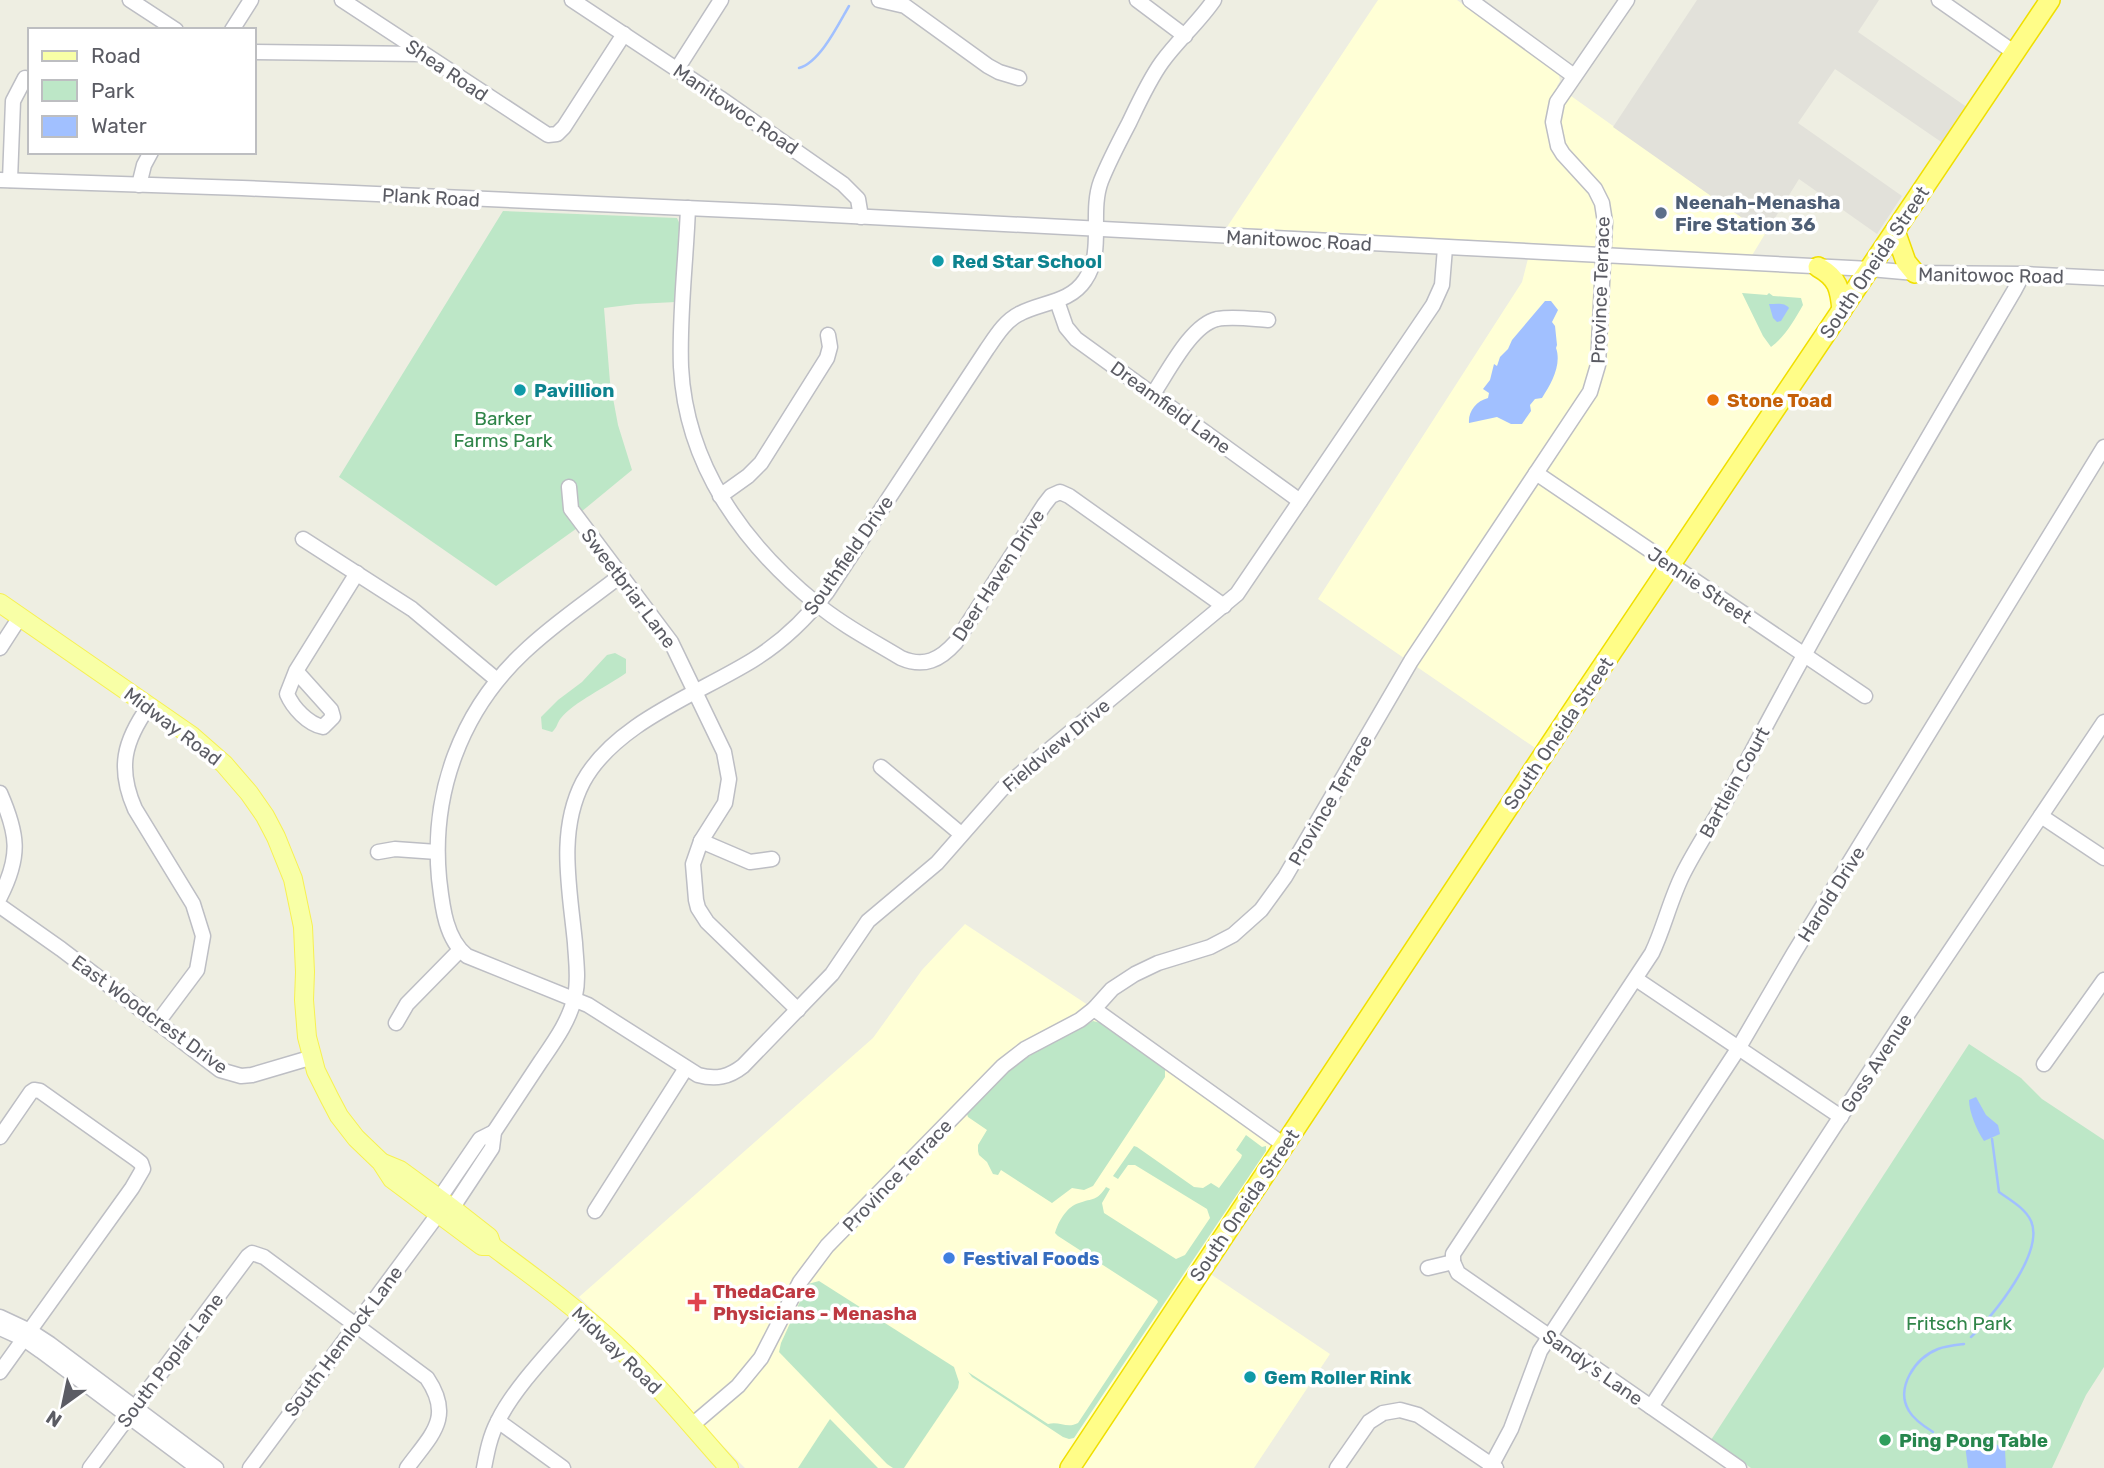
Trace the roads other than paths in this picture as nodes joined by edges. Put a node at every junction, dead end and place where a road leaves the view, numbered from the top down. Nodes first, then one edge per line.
1 (130, 0) edge
2 (251, 0) edge
3 (342, 0) edge
4 (572, 0) edge
5 (720, 0) edge
6 (879, 0) edge
7 (1137, 0) edge
8 (1214, 0) edge
9 (1470, 0) edge
10 (1627, 0) edge
11 (2050, 0) edge
12 (1942, 1) edge
13 (1488, 5) edge
14 (173, 28) edge
15 (233, 28) edge
16 (624, 34) junction
17 (1185, 36) junction
18 (256, 52) edge
19 (2015, 53) junction
20 (423, 54) junction
21 (677, 69) junction
22 (1574, 76) junction
23 (26, 78) dead end
24 (1019, 78) dead end
25 (150, 154) edge
26 (5, 180) edge
27 (139, 185) junction
28 (688, 208) junction
29 (861, 217) junction
30 (1096, 230) junction
31 (1895, 231) junction
32 (1445, 248) junction
33 (1604, 256) junction
34 (1818, 267) junction
35 (1870, 269) junction
36 (1915, 273) junction
37 (2023, 274) junction
38 (2104, 278) edge
39 (1057, 300) junction
40 (1842, 310) junction
41 (1268, 320) dead end
42 (828, 335) dead end
43 (1153, 394) junction
44 (2104, 447) edge
45 (1536, 473) junction
46 (569, 486) dead end
47 (720, 496) junction
48 (1300, 501) junction
49 (303, 539) dead end
50 (1671, 564) junction
51 (357, 573) junction
52 (620, 576) junction
53 (0, 603) edge
54 (817, 605) junction
55 (1224, 606) junction
56 (20, 617) junction
57 (0, 648) edge
58 (1805, 655) junction
59 (296, 671) dead end
60 (497, 680) junction
61 (696, 693) junction
62 (1865, 696) dead end
63 (149, 706) junction
64 (2104, 722) edge
65 (881, 767) dead end
66 (0, 793) edge
67 (2041, 816) junction
68 (961, 834) junction
69 (701, 841) junction
70 (377, 852) dead end
71 (437, 852) junction
72 (2104, 858) edge
73 (772, 859) dead end
74 (0, 897) edge
75 (0, 906) edge
76 (460, 950) junction
77 (1636, 979) junction
78 (2104, 980) edge
79 (575, 999) junction
80 (1094, 1009) junction
81 (798, 1010) junction
82 (158, 1022) junction
83 (396, 1023) dead end
84 (1738, 1049) junction
85 (313, 1057) junction
86 (2044, 1064) dead end
87 (686, 1068) junction
88 (1841, 1117) junction
89 (0, 1138) edge
90 (1284, 1145) junction
91 (443, 1207) junction
92 (595, 1211) dead end
93 (1452, 1262) junction
94 (1428, 1268) dead end
95 (582, 1314) junction
96 (0, 1317) edge
97 (355, 1325) junction
98 (0, 1328) edge
99 (27, 1335) junction
100 (1549, 1337) junction
101 (0, 1372) edge
102 (1651, 1407) junction
103 (131, 1412) junction
104 (498, 1420) junction
105 (691, 1426) junction
106 (1493, 1467) edge
107 (90, 1468) edge
108 (198, 1468) edge
109 (216, 1468) edge
110 (250, 1468) edge
111 (407, 1468) edge
112 (484, 1468) edge
113 (563, 1468) edge
114 (729, 1468) edge
115 (1070, 1468) edge
116 (1337, 1468) edge
117 (1739, 1468) edge

1 - 14 street
2 - 15 street
3 - 20 street, Shea Road
4 - 16 street, Manitowoc Road
5 - 21 street
6 - 24 street
7 - 17 street
8 - 17 street, Southfield Drive
9 - 13 street
10 - 22 street, Province Terrace
11 - 19 highway, South Oneida Street
12 - 19 street
13 - 22 street
16 - 20 street, Shea Road
16 - 21 street, Manitowoc Road
17 - 30 street, Southfield Drive
18 - 20 street
19 - 31 highway, South Oneida Street
21 - 29 street, Manitowoc Road
22 - 33 street, Province Terrace
23 - 26 street
25 - 27 street
26 - 27 street, Plank Road
27 - 28 street, Plank Road
28 - 29 street, Plank Road
28 - 47 street, Deer Haven Drive
29 - 30 street, Manitowoc Road
30 - 32 street, Manitowoc Road
30 - 39 street, Southfield Drive
31 - 35 highway, South Oneida Street
31 - 36 highway
32 - 33 street, Manitowoc Road
32 - 48 street, Fieldview Drive
33 - 34 street, Manitowoc Road
33 - 45 street, Province Terrace
34 - 35 street, Manitowoc Road
34 - 40 highway
35 - 36 street, Manitowoc Road
35 - 40 highway, South Oneida Street
36 - 37 street, Manitowoc Road
37 - 38 street, Manitowoc Road
37 - 58 street, Bartlein Court
39 - 43 street, Dreamfield Lane
39 - 54 street, Southfield Drive
40 - 50 highway, South Oneida Street
41 - 43 street
42 - 47 street
43 - 48 street, Dreamfield Lane
44 - 84 street, Harold Drive
45 - 50 street, Jennie Street
45 - 80 street, Province Terrace
46 - 52 street, Sweetbriar Lane
47 - 54 street, Deer Haven Drive
48 - 55 street, Fieldview Drive
49 - 51 street
50 - 58 street, Jennie Street
50 - 90 highway, South Oneida Street
51 - 59 street
51 - 60 street
52 - 60 street
52 - 61 street, Sweetbriar Lane
53 - 56 main road, Midway Road
54 - 55 street, Deer Haven Drive
54 - 61 street, Southfield Drive
55 - 68 street, Fieldview Drive
56 - 57 street
56 - 63 main road, Midway Road
58 - 62 street, Jennie Street
58 - 77 street, Bartlein Court
60 - 71 street
61 - 69 street, Sweetbriar Lane
61 - 79 street, Southfield Drive
63 - 82 street
63 - 85 main road, Midway Road
64 - 67 street, Goss Avenue
65 - 68 street
66 - 74 street
67 - 72 street
67 - 88 street, Goss Avenue
68 - 81 street, Fieldview Drive
69 - 73 street
69 - 81 street, Sweetbriar Lane
70 - 71 street
71 - 76 street
75 - 82 street, East Woodcrest Drive
76 - 79 street, Fieldview Drive
76 - 83 street
77 - 84 street
77 - 93 street, Bartlein Court
78 - 86 street
79 - 87 street, Fieldview Drive
79 - 91 street, Southfield Drive
80 - 90 street
80 - 105 street, Province Terrace
81 - 87 street, Fieldview Drive
82 - 85 street, East Woodcrest Drive
84 - 88 street
84 - 100 street, Harold Drive
85 - 91 main road, Midway Road
87 - 92 street
88 - 102 street, Goss Avenue
89 - 99 street
90 - 115 highway, South Oneida Street
91 - 95 main road, Midway Road
91 - 97 street, South Hemlock Lane
93 - 94 street
93 - 100 street, Sandy's Lane
95 - 104 street
95 - 105 main road, Midway Road
96 - 99 street
97 - 103 street, South Poplar Lane
97 - 110 street, South Hemlock Lane
97 - 111 street
98 - 99 street
99 - 101 street
99 - 103 street
100 - 102 street, Sandy's Lane
100 - 106 street, Harold Drive
102 - 117 street, Sandy's Lane
103 - 107 street, South Poplar Lane
103 - 108 street
103 - 109 street
104 - 112 street
104 - 113 street
105 - 114 main road, Midway Road
106 - 116 street

